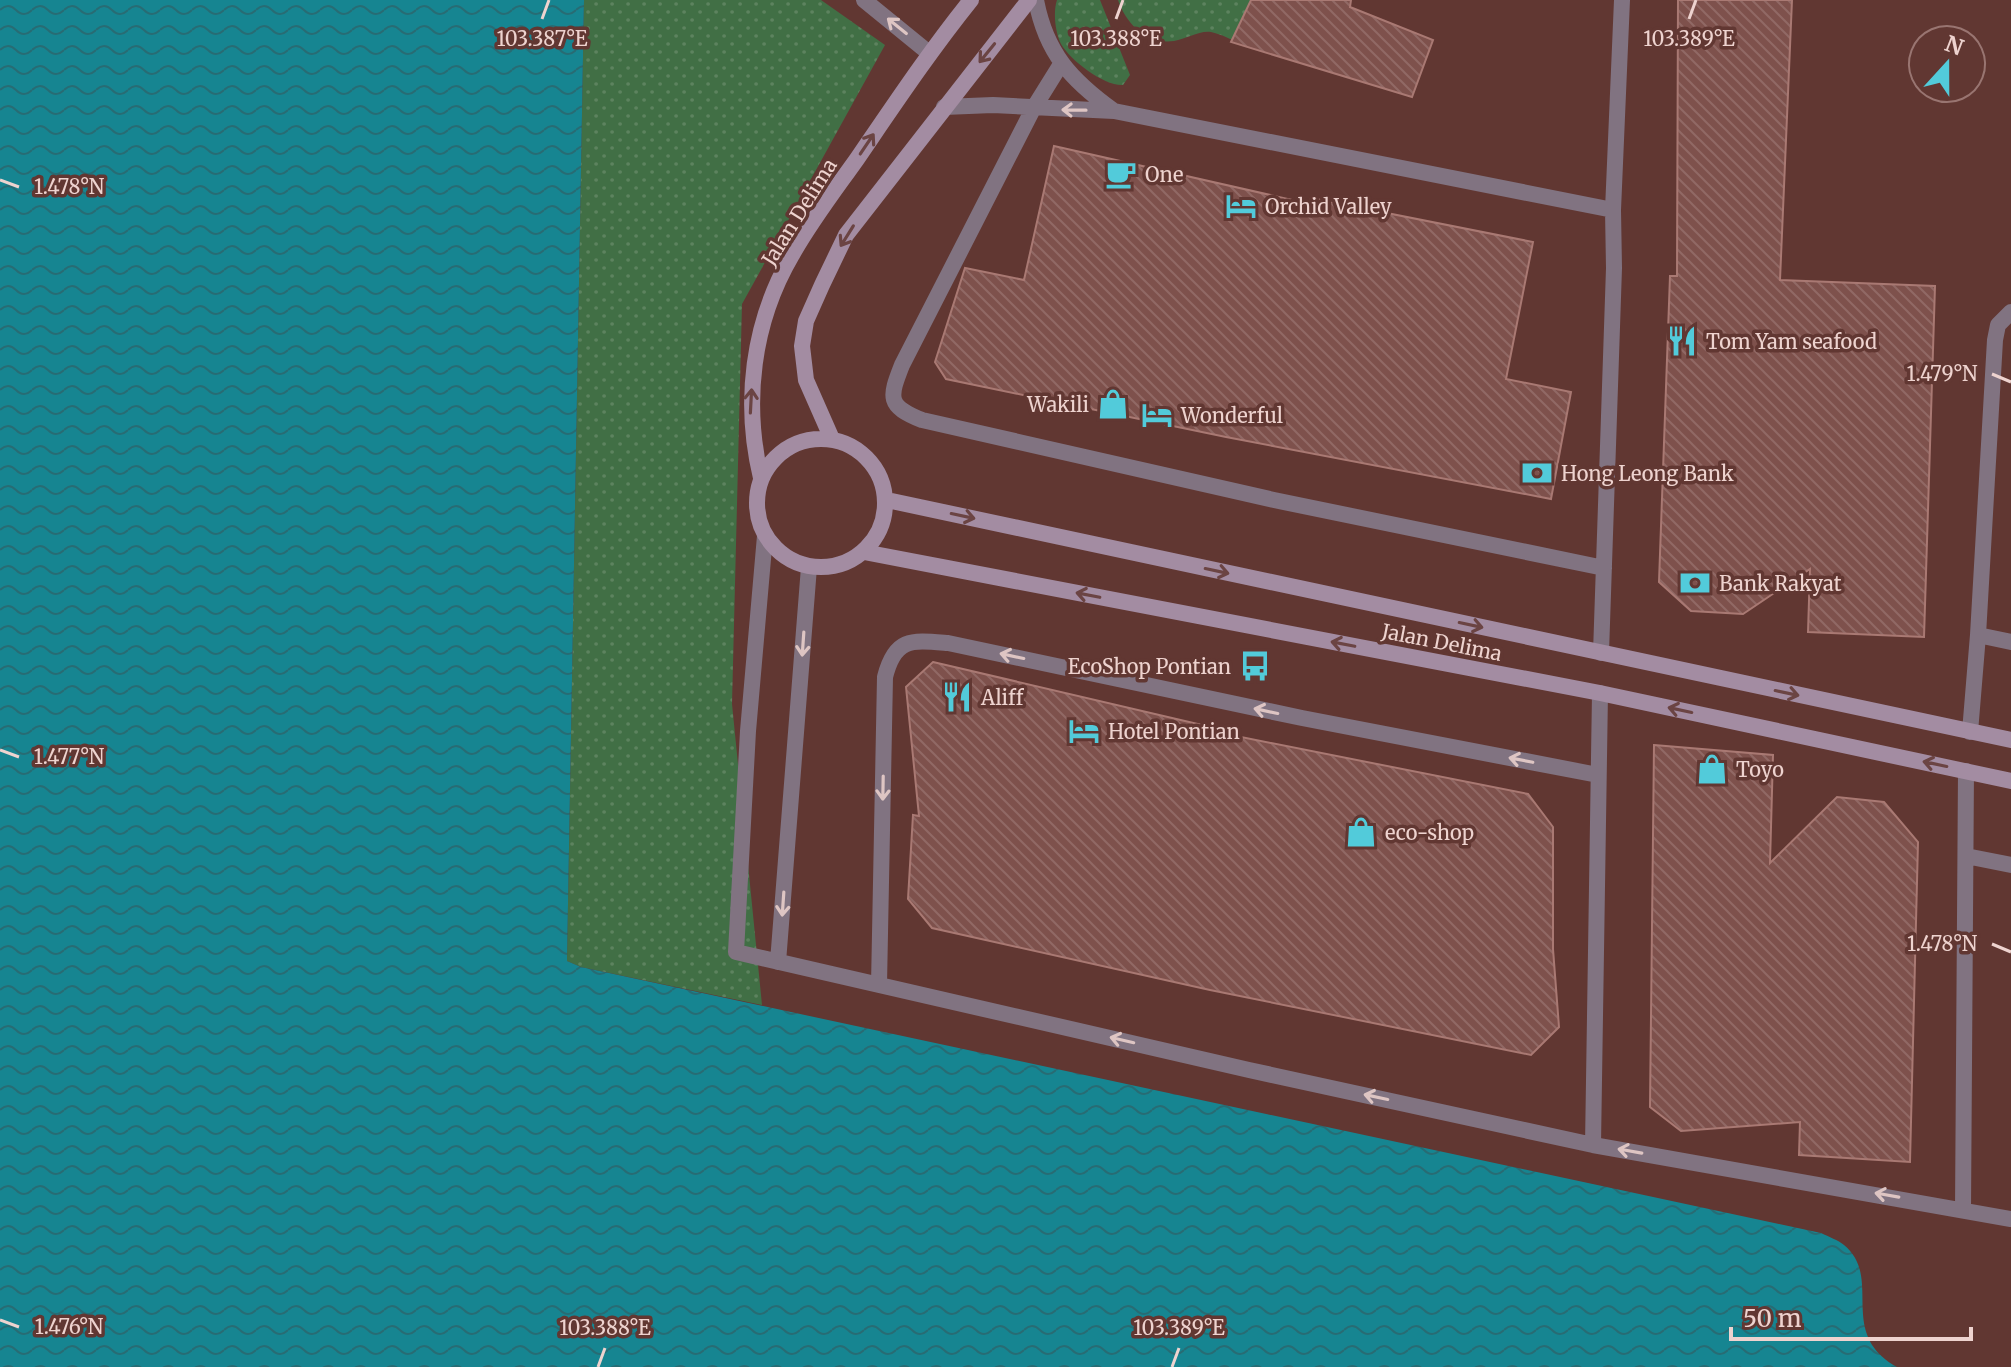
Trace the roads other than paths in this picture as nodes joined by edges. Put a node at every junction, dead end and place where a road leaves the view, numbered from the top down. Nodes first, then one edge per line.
1 (864, 0) edge
2 (971, 0) edge
3 (1029, 0) edge
4 (1036, 0) edge
5 (1622, 0) edge
6 (929, 53) junction
7 (1061, 64) junction
8 (944, 107) junction
9 (1033, 109) junction
10 (1114, 111) junction
11 (1613, 210) junction
12 (2011, 312) edge
13 (832, 439) junction
14 (761, 478) junction
15 (887, 500) junction
16 (765, 536) junction
17 (864, 552) junction
18 (809, 567) junction
19 (1604, 568) junction
20 (1978, 635) junction
21 (2011, 642) edge
22 (1601, 653) junction
23 (1600, 693) junction
24 (1970, 732) junction
25 (2011, 740) edge
26 (1966, 771) junction
27 (1598, 775) junction
28 (2011, 781) edge
29 (1966, 856) junction
30 (2011, 865) edge
31 (778, 962) junction
32 (879, 985) junction
33 (1593, 1145) junction
34 (1963, 1209) junction
35 (2011, 1219) edge

6 -> 1 street
2 - 6 street, Jalan Delima
3 -> 8 street
4 - 7 street
5 - 11 street
14 -> 6 street, Jalan Delima
7 - 9 street
7 - 10 street
8 - 9 street
8 -> 13 street
10 -> 9 street
9 - 19 street
10 - 11 street
11 - 19 street
12 - 20 street
13 - 14 street
13 - 15 street
14 - 16 street
15 - 17 street
15 -> 22 street, Jalan Delima
16 - 18 street
16 - 31 street
17 - 18 street
23 -> 17 street, Jalan Delima
18 -> 31 street
19 - 22 street
20 - 21 street
20 - 24 street
22 -> 24 street, Jalan Delima
26 -> 23 street, Jalan Delima
23 - 27 street
24 - 25 street, Jalan Delima
26 - 28 street, Jalan Delima
26 - 29 street
27 -> 32 street
27 - 33 street
29 - 30 street
29 - 34 street
31 - 32 street
33 -> 32 street
34 -> 33 street
34 - 35 street

